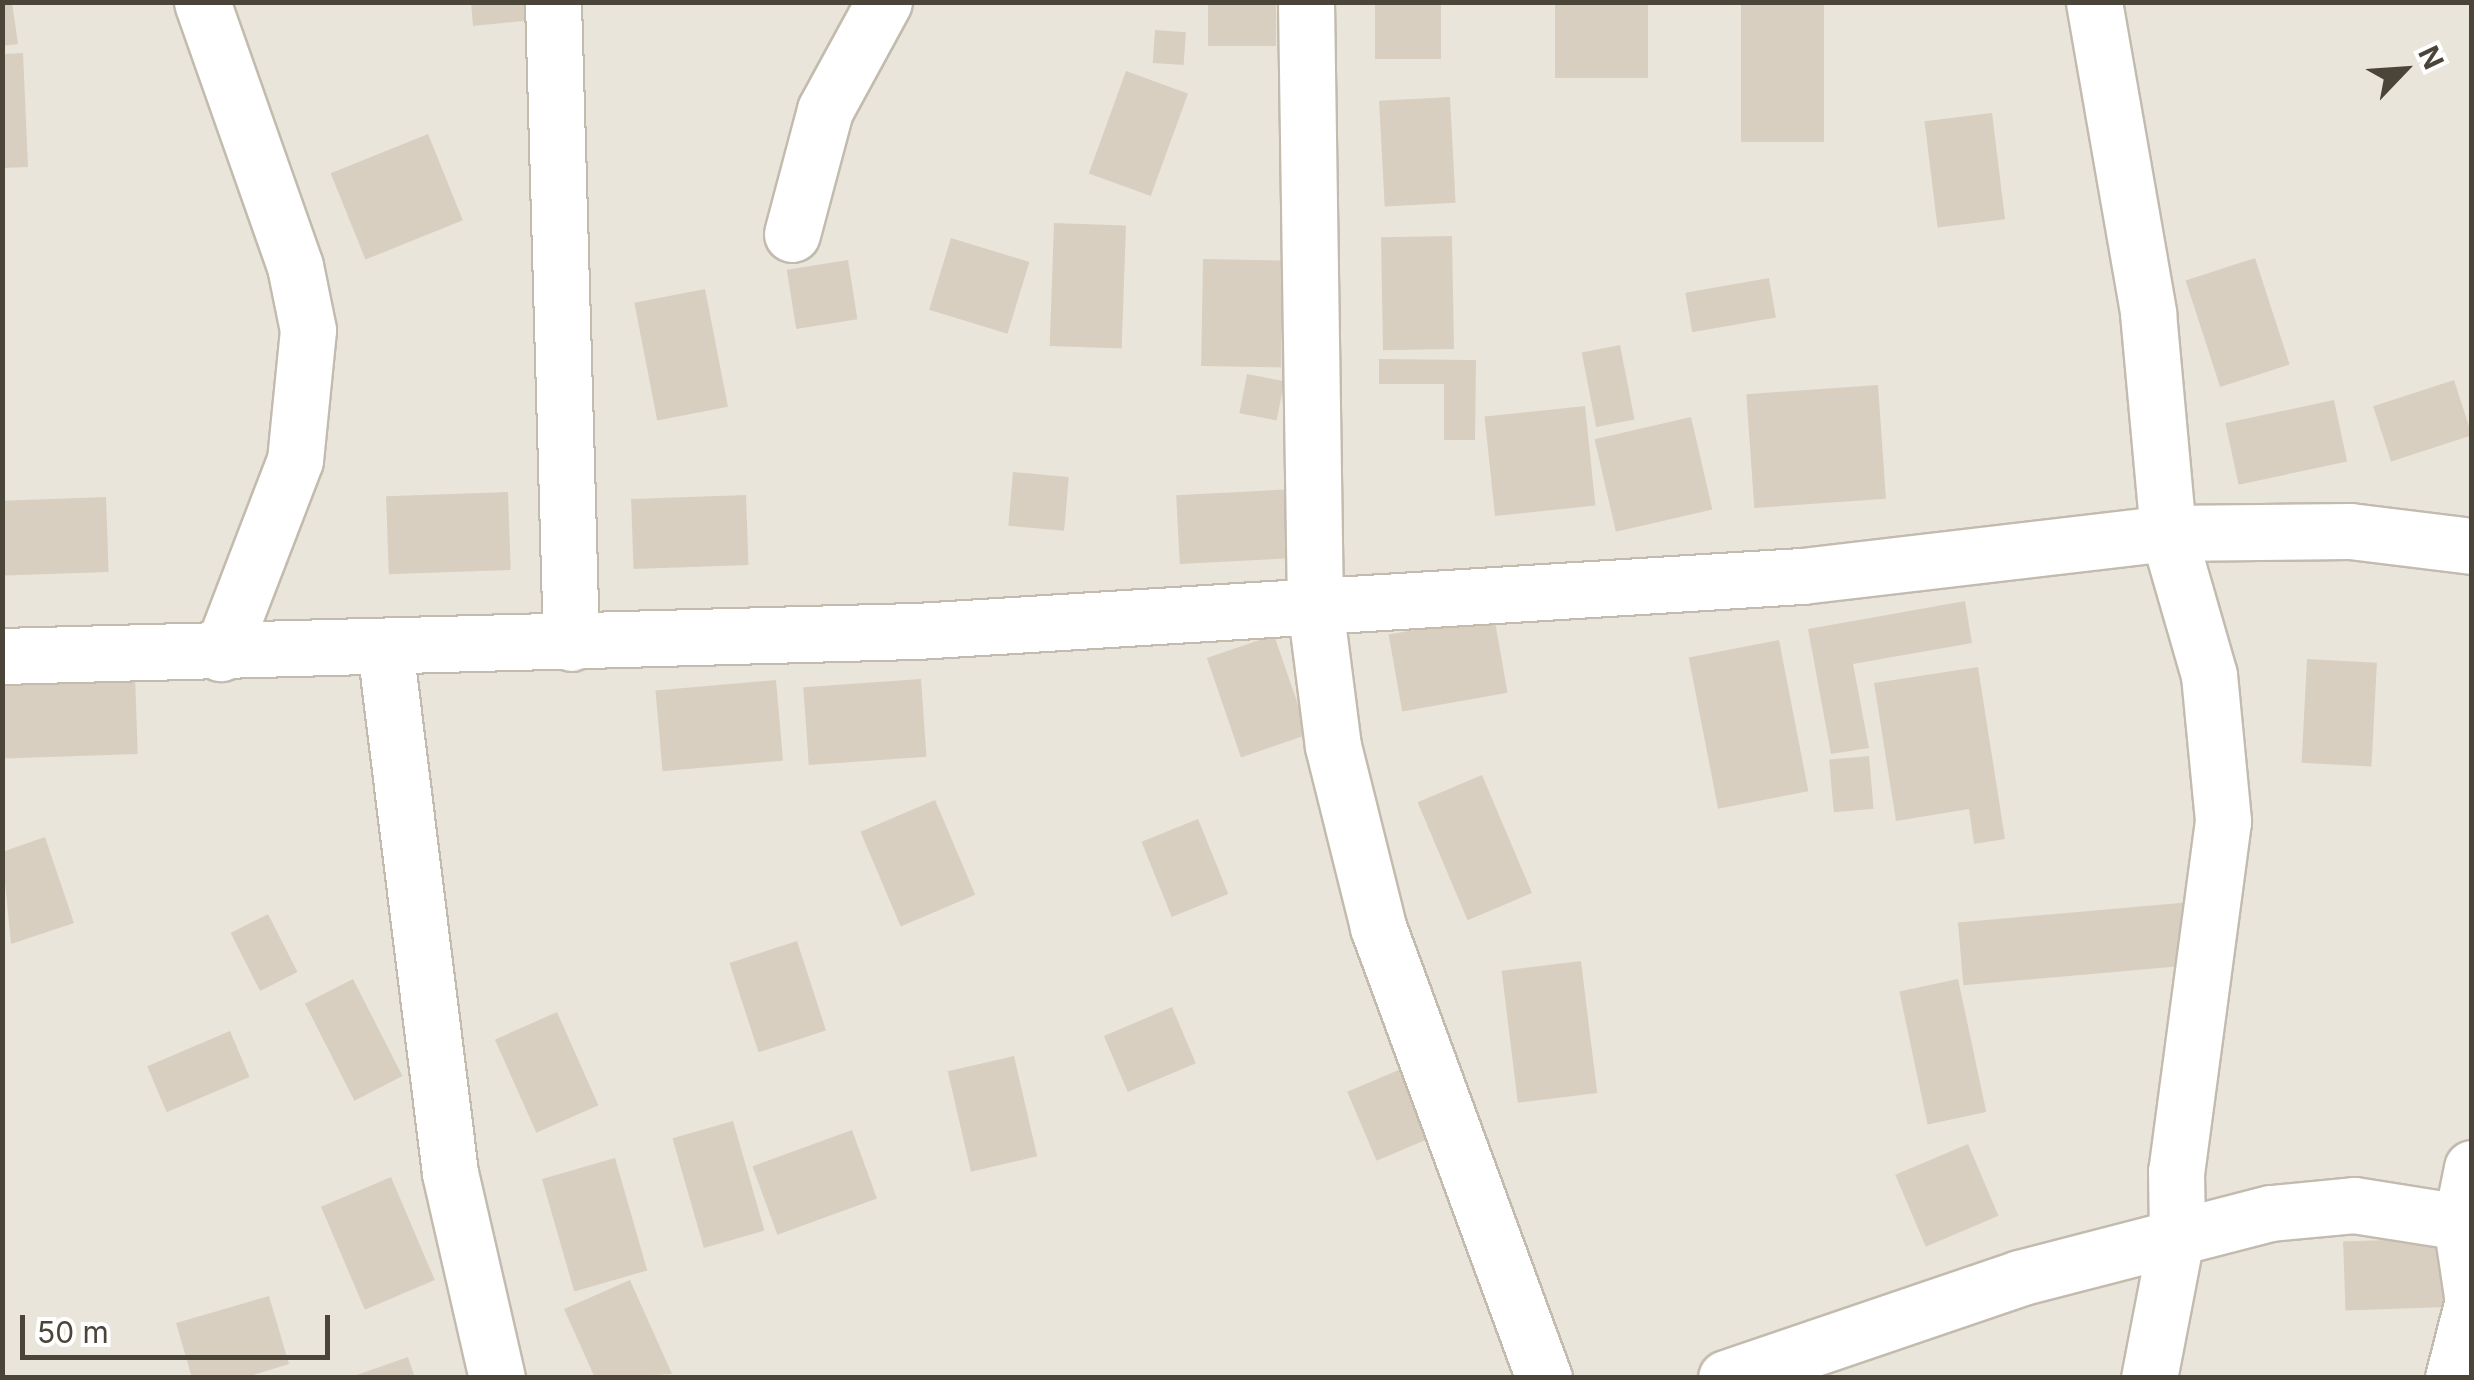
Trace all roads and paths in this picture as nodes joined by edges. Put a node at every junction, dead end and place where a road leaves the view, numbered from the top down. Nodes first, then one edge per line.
1 (202, 2) edge
2 (554, 2) edge
3 (884, 2) edge
4 (1306, 2) edge
5 (2094, 2) edge
6 (792, 234) dead end
7 (2168, 533) junction
8 (2472, 546) edge
9 (1315, 606) junction
10 (571, 644) junction
11 (386, 648) junction
12 (221, 653) junction
13 (2, 656) edge
14 (2472, 1168) edge
15 (2461, 1222) junction
16 (2178, 1232) junction
17 (2472, 1296) edge
18 (2472, 1304) edge
19 (1751, 1374) edge
20 (497, 1378) edge
21 (1544, 1378) edge
22 (2148, 1378) edge
23 (2453, 1378) edge

1 - 12 street
2 - 10 street
3 - 6 street
4 - 9 street
5 - 7 street
7 - 8 street
7 - 9 street
7 - 16 street
9 - 10 street
9 - 21 street
10 - 11 street
11 - 12 street
11 - 20 street
12 - 13 street
14 - 15 street
15 - 16 street
15 - 17 street
16 - 19 street
16 - 22 street
18 - 23 street

